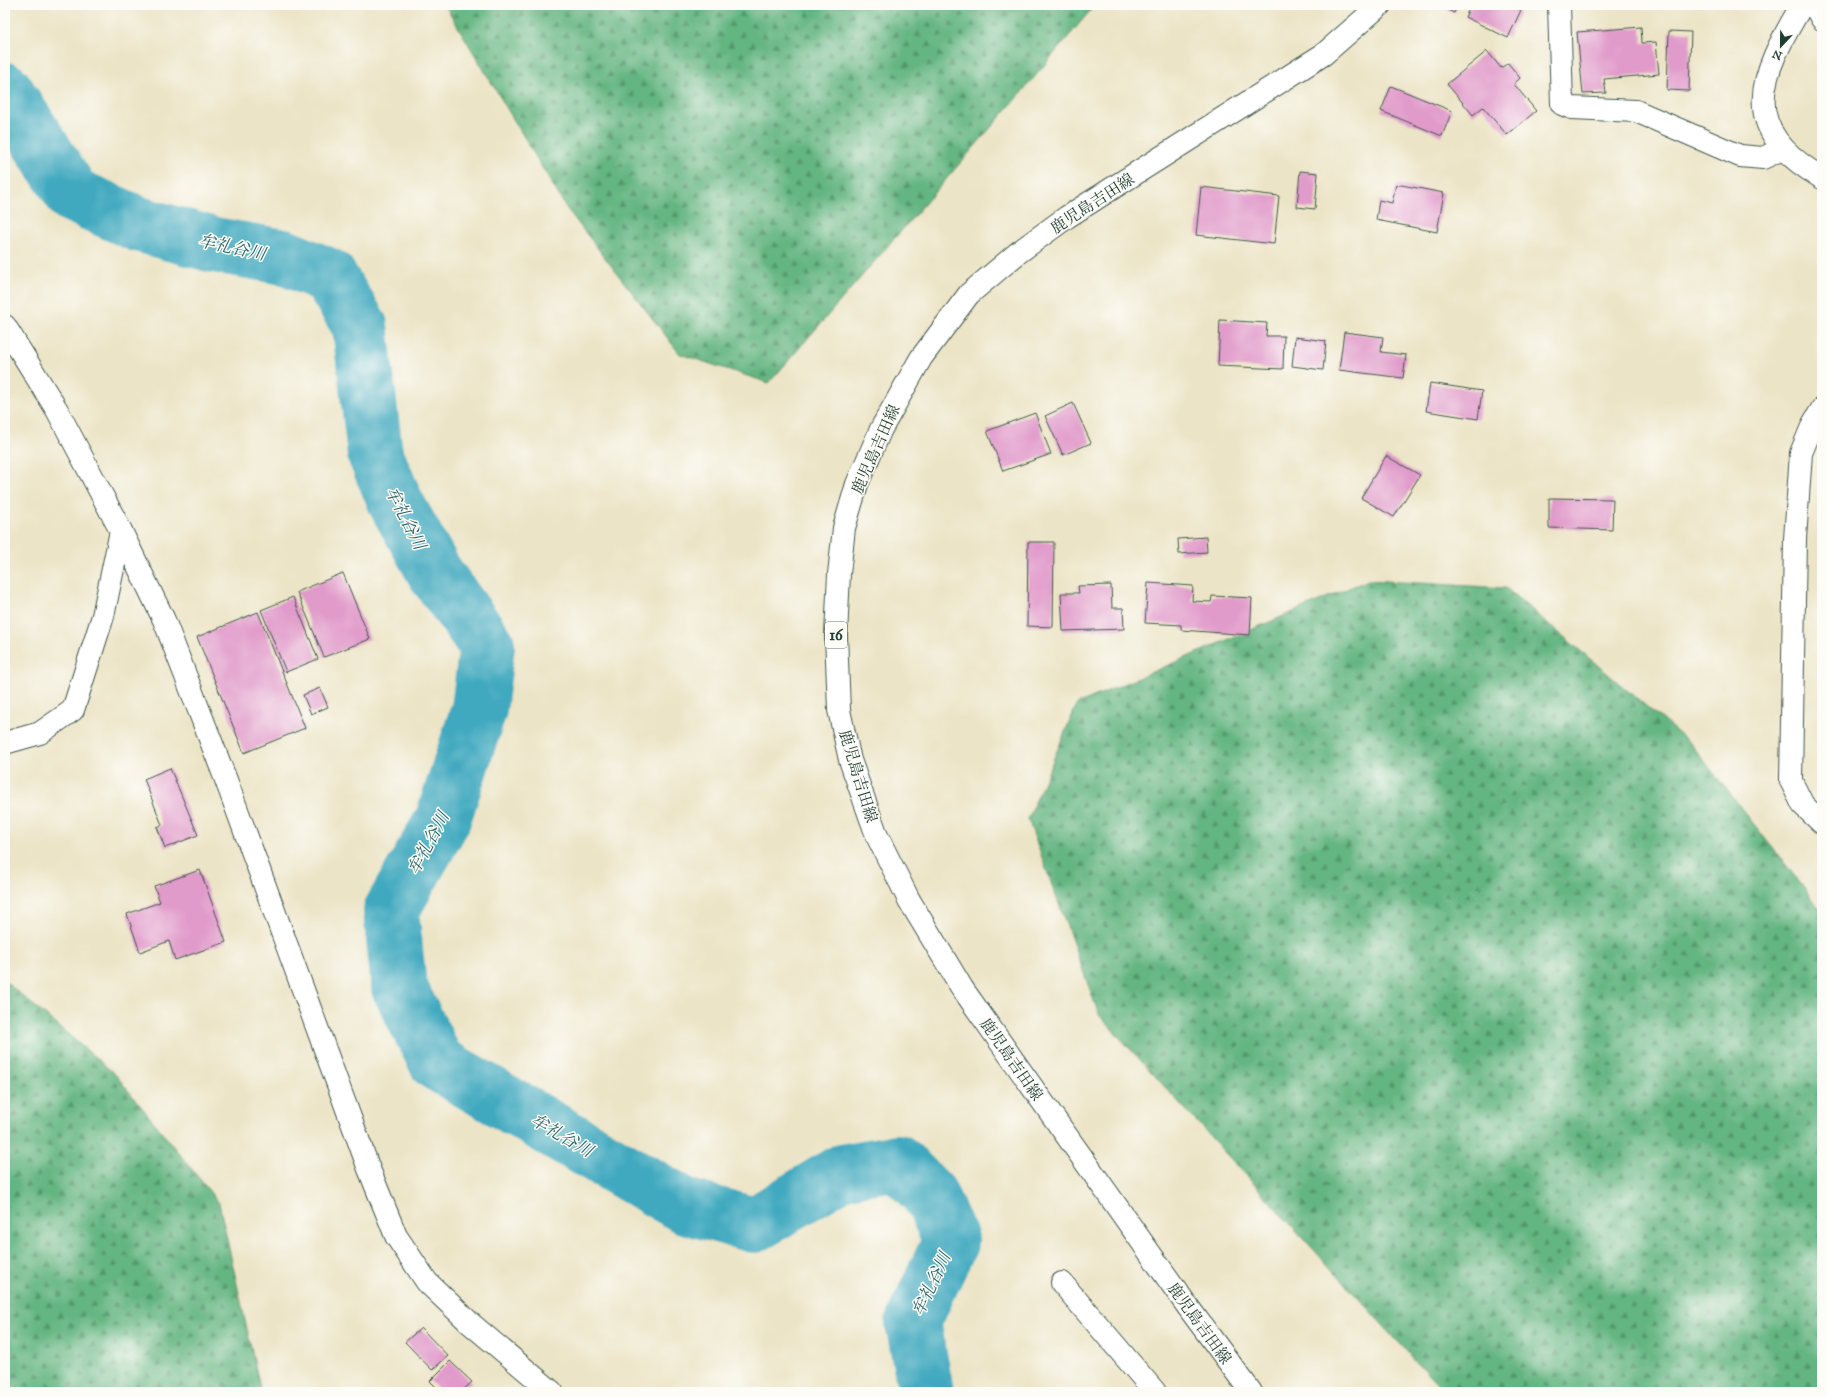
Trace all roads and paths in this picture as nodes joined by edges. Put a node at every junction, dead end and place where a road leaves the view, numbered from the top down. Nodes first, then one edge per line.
1 (1380, 5) edge
2 (1559, 5) edge
3 (1802, 5) edge
4 (1814, 5) edge
5 (1822, 19) edge
6 (1782, 149) junction
7 (1822, 178) edge
8 (5, 326) edge
9 (1822, 409) edge
10 (121, 531) junction
11 (5, 744) edge
12 (1822, 823) edge
13 (1062, 1283) dead end
14 (552, 1392) edge
15 (1154, 1392) edge
16 (1251, 1392) edge

1 - 16 street, 鹿児島吉田線 / 16
2 - 6 street
3 - 6 street
4 - 5 street
6 - 7 street
8 - 10 street
9 - 12 street
10 - 11 street
10 - 14 street
13 - 15 street

